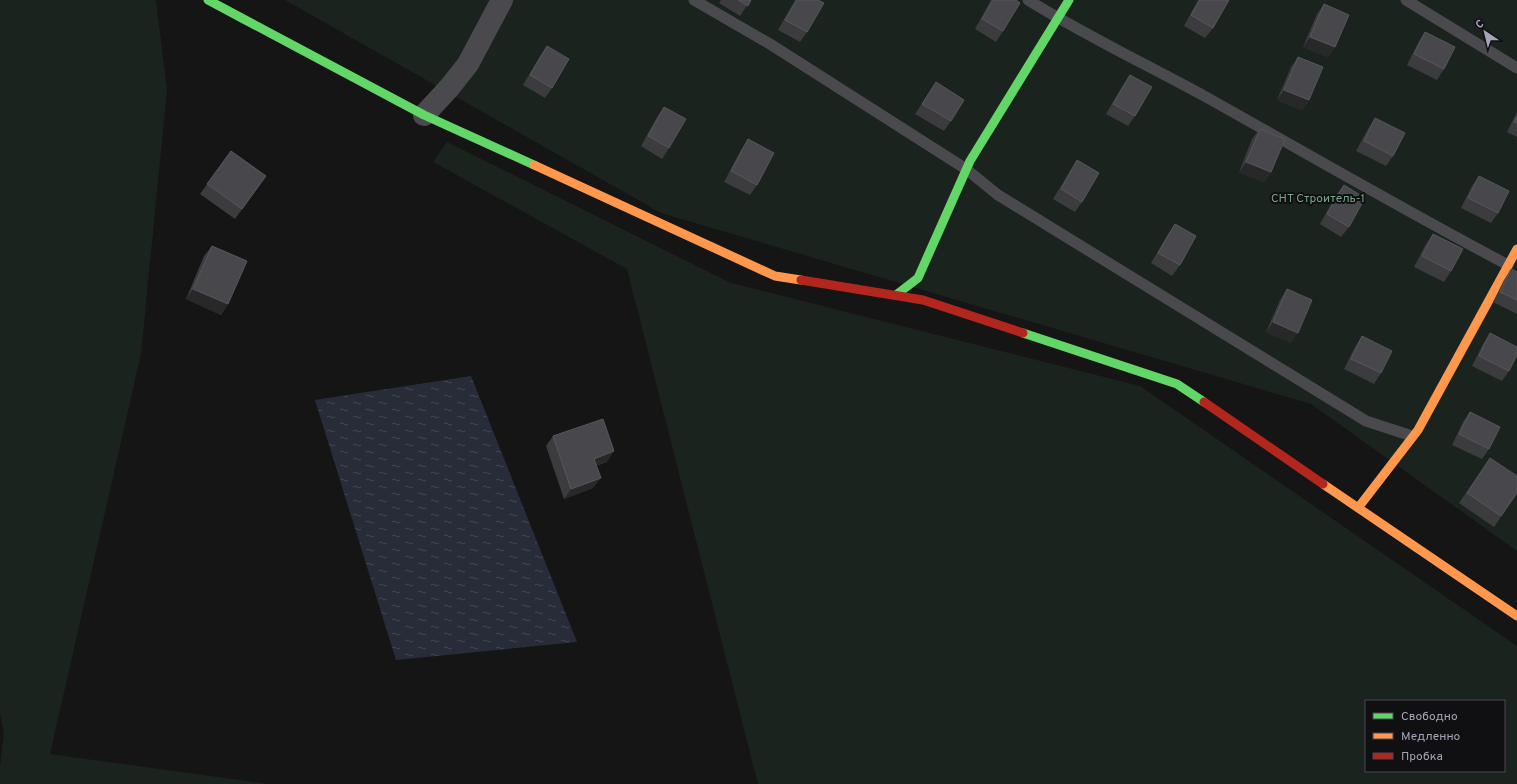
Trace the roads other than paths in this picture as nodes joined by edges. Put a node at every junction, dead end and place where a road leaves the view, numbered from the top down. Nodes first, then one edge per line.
1 (208, 0) edge
2 (502, 0) edge
3 (694, 0) edge
4 (1028, 0) edge
5 (1069, 0) edge
6 (1406, 0) edge
7 (1058, 19) junction
8 (1517, 68) edge
9 (424, 115) junction
10 (966, 169) junction
11 (1517, 249) edge
12 (1508, 265) junction
13 (896, 296) junction
14 (1412, 436) junction
15 (1358, 508) junction
16 (1517, 616) edge

1 - 9 street
2 - 9 street
3 - 10 lane
4 - 7 lane
5 - 7 street
6 - 8 lane
7 - 10 street
7 - 12 lane
9 - 13 street
10 - 13 street
10 - 14 lane
11 - 12 street
12 - 14 street
13 - 15 street
14 - 15 street
15 - 16 street

